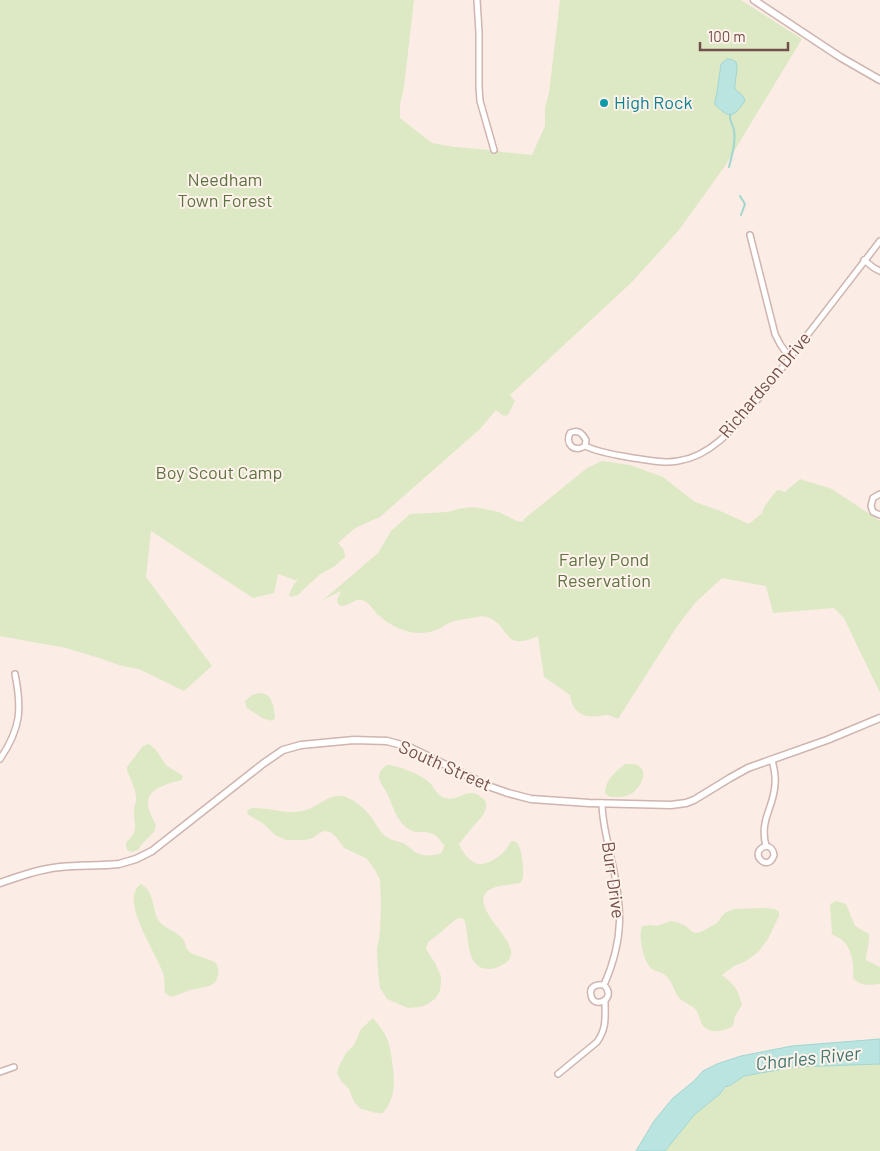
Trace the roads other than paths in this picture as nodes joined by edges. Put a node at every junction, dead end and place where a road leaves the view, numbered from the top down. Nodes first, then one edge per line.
1 (476, 0) edge
2 (754, 0) edge
3 (880, 80) edge
4 (494, 150) dead end
5 (750, 235) dead end
6 (880, 241) edge
7 (864, 260) junction
8 (880, 271) edge
9 (790, 358) junction
10 (584, 446) dead end
11 (880, 494) edge
12 (880, 516) edge
13 (15, 674) dead end
14 (880, 718) edge
15 (0, 759) edge
16 (772, 760) junction
17 (602, 803) junction
18 (766, 846) dead end
19 (0, 883) edge
20 (604, 985) junction
21 (604, 1001) junction
22 (14, 1067) dead end
23 (0, 1072) edge
24 (558, 1074) dead end

1 - 4 street
2 - 3 street
5 - 9 street
6 - 7 street, Richardson Drive
7 - 8 street
7 - 9 street, Richardson Drive
9 - 10 street, Richardson Drive
11 - 12 street
13 - 15 street
14 - 16 street, South Street
16 - 17 street, South Street
16 - 18 street
17 - 19 street, South Street
17 - 20 street, Burr Drive
20 - 21 street, Burr Drive
20 - 21 street, Burr Drive
21 - 24 street
22 - 23 street

